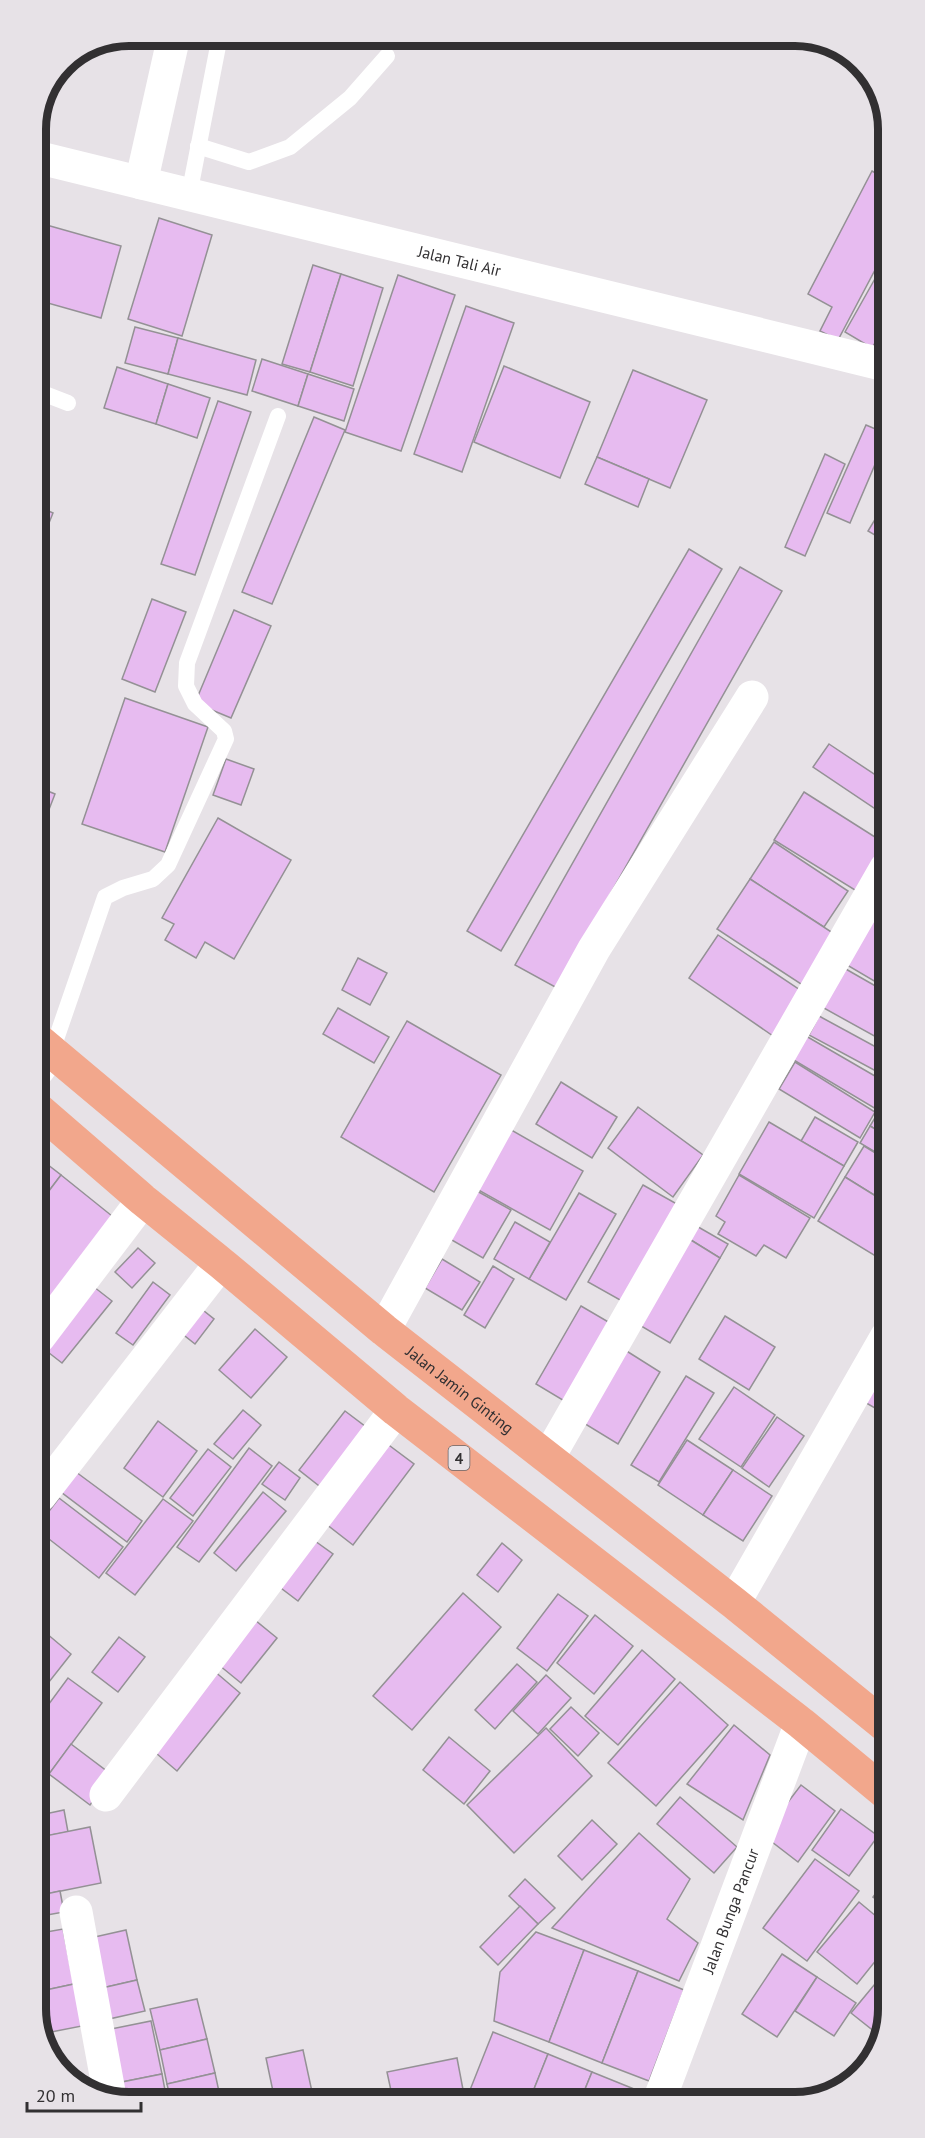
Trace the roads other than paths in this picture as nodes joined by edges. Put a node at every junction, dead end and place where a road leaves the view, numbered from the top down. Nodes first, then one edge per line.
1 (172, 46) edge
2 (218, 46) edge
3 (387, 56) dead end
4 (198, 146) junction
5 (47, 160) edge
6 (141, 183) junction
7 (189, 195) junction
8 (878, 363) edge
9 (47, 395) edge
10 (68, 403) dead end
11 (278, 416) dead end
12 (752, 697) dead end
13 (878, 882) edge
14 (47, 1045) edge
15 (47, 1057) edge
16 (46, 1116) edge
17 (143, 1200) junction
18 (221, 1263) junction
19 (46, 1327) edge
20 (384, 1330) junction
21 (878, 1352) edge
22 (396, 1410) junction
23 (548, 1458) junction
24 (46, 1488) edge
25 (734, 1603) junction
26 (878, 1720) edge
27 (801, 1723) junction
28 (878, 1787) edge
29 (106, 1795) dead end
30 (76, 1912) dead end
31 (108, 2088) edge
32 (662, 2092) edge

1 - 6 street
2 - 4 lane
3 - 4 lane
4 - 7 lane
5 - 6 street, Jalan Tali Air
6 - 7 street, Jalan Tali Air
7 - 8 street, Jalan Tali Air
9 - 10 lane
11 - 14 lane
12 - 20 street
13 - 23 street
15 - 20 highway, Jalan Jamin Ginting
16 - 17 highway, 4
17 - 18 highway, 4
17 - 19 street
18 - 22 highway, 4
18 - 24 street
20 - 23 highway, Jalan Jamin Ginting
21 - 25 street
22 - 27 highway, 4
22 - 29 street
23 - 25 highway, Jalan Jamin Ginting
25 - 26 highway, Jalan Jamin Ginting
27 - 28 highway, 4
27 - 32 street, Jalan Bunga Pancur
30 - 31 street

